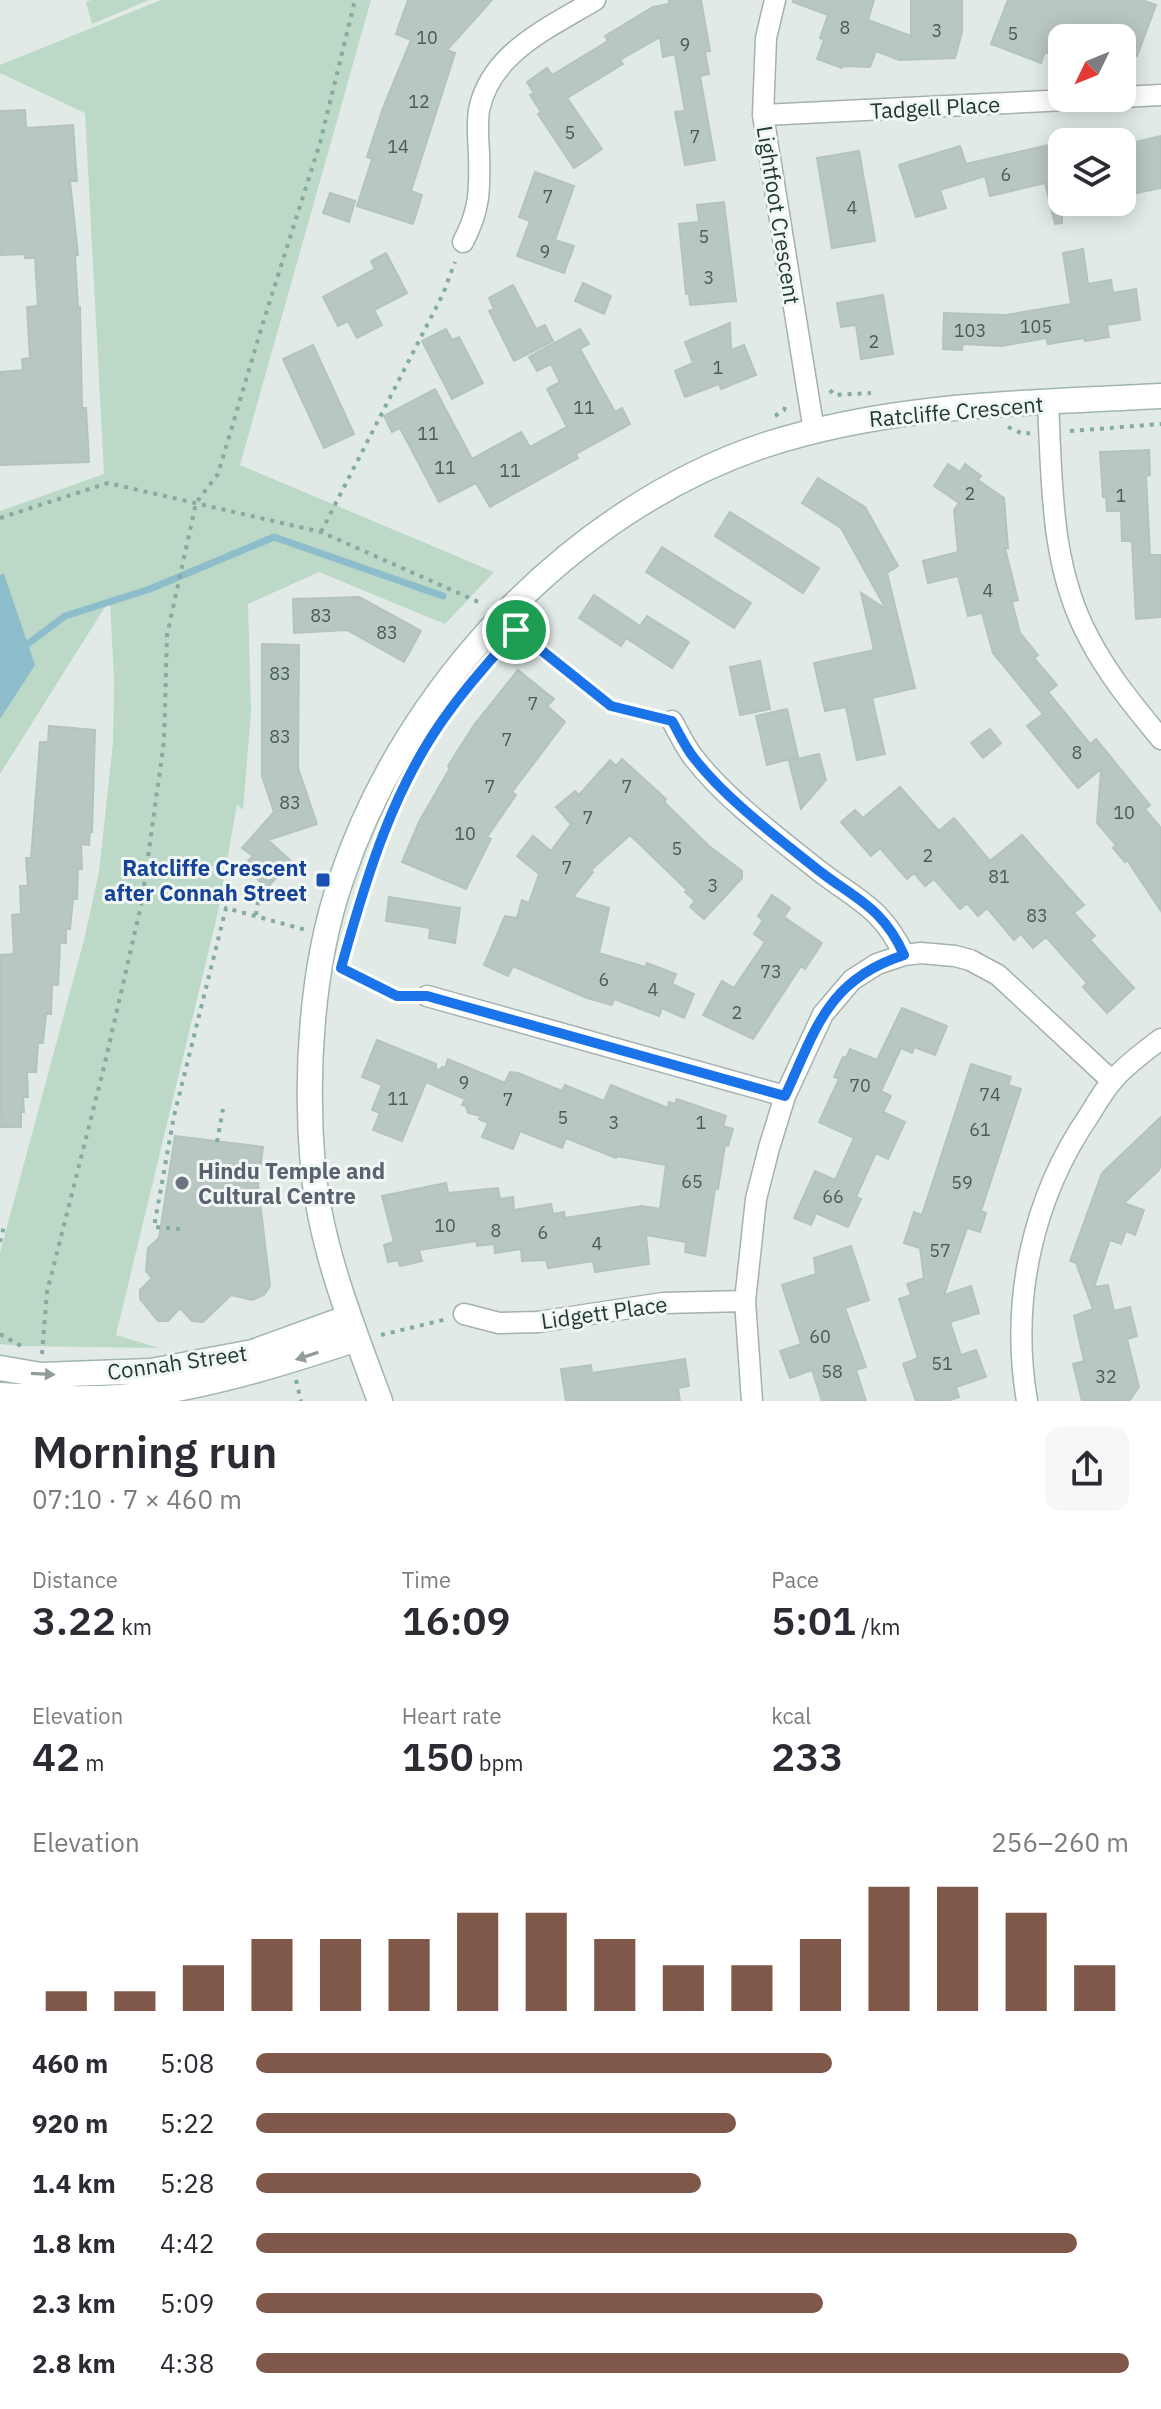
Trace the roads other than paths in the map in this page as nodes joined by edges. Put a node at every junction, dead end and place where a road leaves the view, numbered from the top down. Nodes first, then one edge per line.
1 (595, 0) edge
2 (775, 0) edge
3 (1161, 95) edge
4 (1136, 96) edge
5 (1048, 101) edge
6 (763, 115) junction
7 (463, 242) road end
8 (1161, 396) edge
9 (1048, 402) junction
10 (814, 431) junction
11 (672, 721) road end
12 (1161, 739) edge
13 (904, 955) junction
14 (427, 996) road end
15 (1161, 1039) edge
16 (1112, 1081) junction
17 (785, 1096) junction
18 (745, 1301) junction
19 (464, 1314) road end
20 (360, 1327) junction
21 (0, 1368) edge
22 (0, 1395) edge
23 (380, 1401) edge
24 (752, 1401) edge
25 (1027, 1401) edge

1 - 7 street
2 - 6 street, Lightfoot Crescent
3 - 4 street
5 - 6 street, Tadgell Place
6 - 10 street, Lightfoot Crescent
8 - 9 street, Ratcliffe Crescent
9 - 10 street, Ratcliffe Crescent
9 - 12 street
10 - 20 street, Ratcliffe Crescent
11 - 13 street
13 - 16 street
13 - 17 street
14 - 17 street
15 - 16 street
16 - 25 street
17 - 18 street
18 - 19 street, Lidgett Place
18 - 24 street
21 -> 20 street, Connah Street
20 -> 22 street, Connah Street
20 - 23 street, Ratcliffe Crescent

